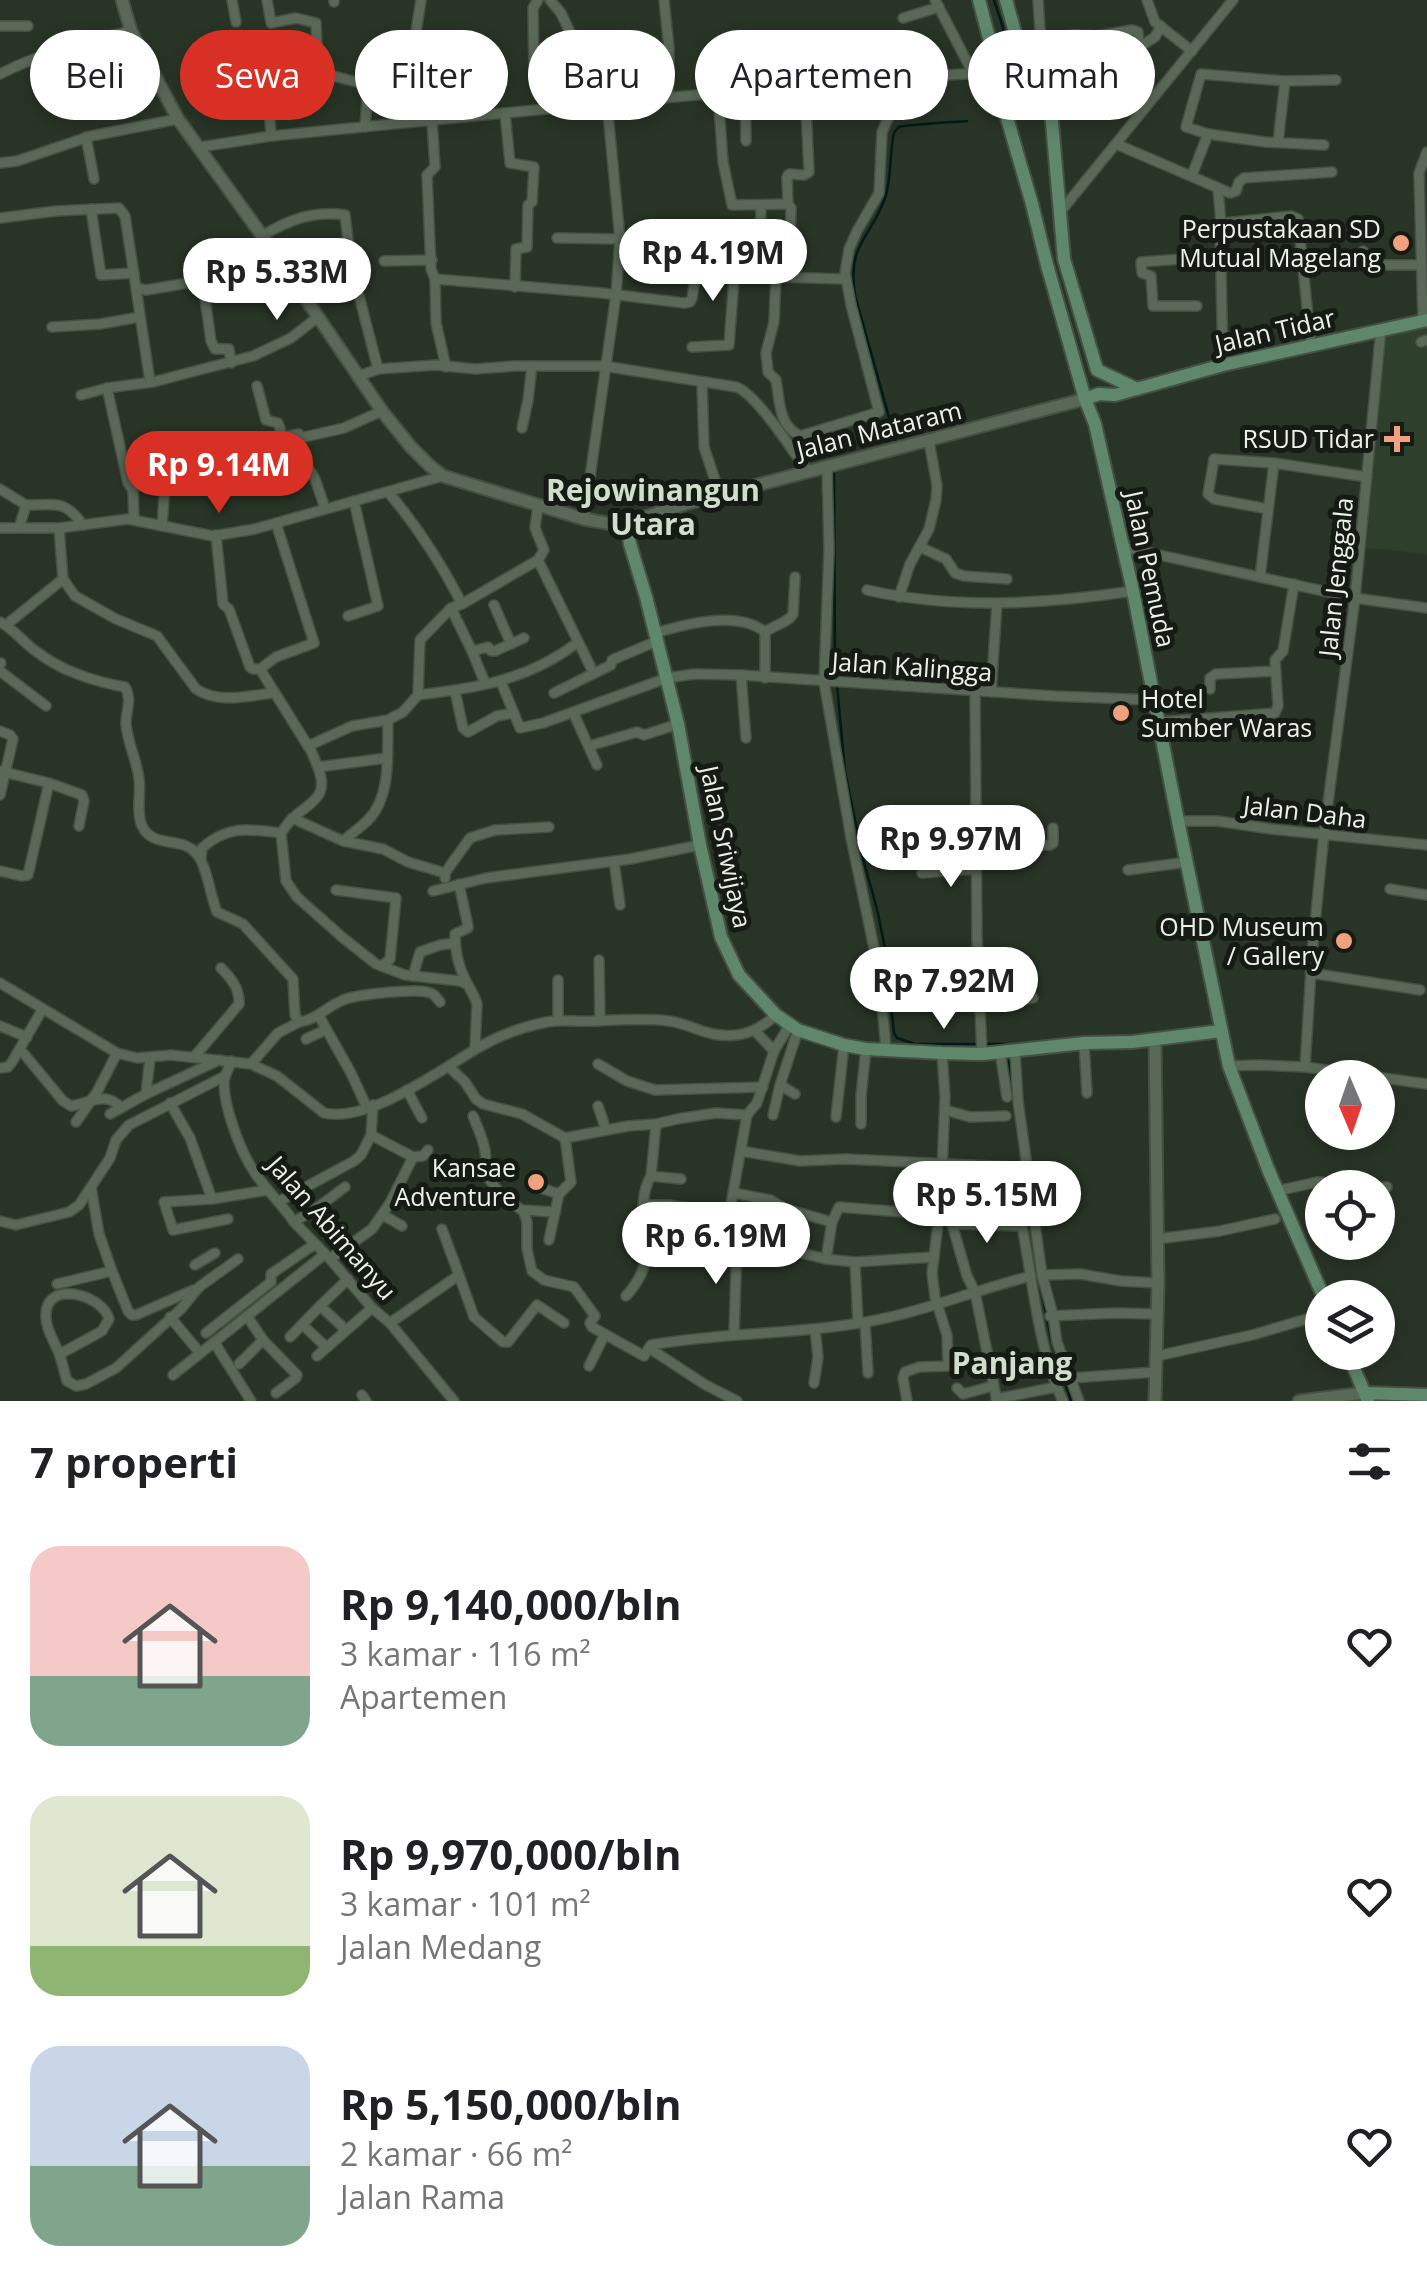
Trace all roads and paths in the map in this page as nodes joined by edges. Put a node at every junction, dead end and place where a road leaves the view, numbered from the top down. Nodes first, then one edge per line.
1 (122, 0) edge
2 (232, 0) edge
3 (266, 0) edge
4 (421, 0) edge
5 (538, 0) edge
6 (550, 0) edge
7 (664, 0) edge
8 (980, 0) edge
9 (1006, 0) edge
10 (1038, 0) edge
11 (1146, 0) edge
12 (1233, 0) edge
13 (937, 4) edge
14 (903, 18) dead end
15 (236, 22) dead end
16 (0, 26) edge
17 (28, 26) dead end
18 (1160, 26) junction
19 (132, 30) edge
20 (317, 30) edge
21 (533, 30) edge
22 (569, 30) edge
23 (666, 30) edge
24 (988, 30) edge
25 (1014, 30) edge
26 (1041, 30) edge
27 (1155, 37) edge
28 (1192, 51) junction
29 (30, 60) edge
30 (968, 63) edge
31 (0, 74) edge
32 (335, 76) edge
33 (1336, 80) dead end
34 (1285, 81) junction
35 (160, 85) edge
36 (178, 119) junction
37 (270, 120) edge
38 (432, 120) joint
39 (507, 120) edge
40 (609, 120) edge
41 (720, 120) edge
42 (746, 120) edge
43 (807, 120) edge
44 (887, 120) edge
45 (1008, 120) edge
46 (1052, 120) edge
47 (414, 122) junction
48 (365, 126) junction
49 (1208, 134) junction
50 (271, 136) junction
51 (86, 137) junction
52 (746, 141) dead end
53 (1278, 142) junction
54 (1116, 144) junction
55 (1324, 145) dead end
56 (200, 147) junction
57 (1427, 152) edge
58 (0, 163) edge
59 (1332, 172) dead end
60 (1192, 175) junction
61 (94, 179) dead end
62 (1218, 188) junction
63 (788, 204) junction
64 (761, 206) junction
65 (91, 208) junction
66 (1060, 212) junction
67 (0, 218) edge
68 (1221, 224) junction
69 (262, 236) junction
70 (557, 238) dead end
71 (620, 239) junction
72 (760, 250) dead end
73 (1363, 251) dead end
74 (276, 256) junction
75 (1222, 256) junction
76 (432, 260) junction
77 (384, 262) dead end
78 (1421, 265) junction
79 (134, 273) junction
80 (776, 277) junction
81 (435, 278) junction
82 (845, 279) junction
83 (208, 280) junction
84 (515, 287) junction
85 (136, 288) junction
86 (616, 295) junction
87 (1197, 306) dead end
88 (318, 316) junction
89 (140, 317) junction
90 (1425, 320) edge
91 (52, 327) dead end
92 (1381, 330) junction
93 (1311, 345) junction
94 (692, 347) dead end
95 (232, 362) junction
96 (1223, 365) junction
97 (532, 366) junction
98 (604, 366) junction
99 (446, 367) junction
100 (378, 370) junction
101 (1104, 373) junction
102 (358, 376) junction
103 (150, 382) junction
104 (702, 382) junction
105 (257, 386) dead end
106 (107, 388) junction
107 (1134, 388) junction
108 (1115, 394) junction
109 (80, 395) dead end
110 (1092, 397) junction
111 (382, 411) junction
112 (1095, 424) junction
113 (522, 428) dead end
114 (300, 438) junction
115 (929, 441) junction
116 (158, 458) dead end
117 (1274, 463) junction
118 (827, 467) junction
119 (808, 472) junction
120 (443, 476) junction
121 (1367, 477) junction
122 (0, 489) edge
123 (388, 492) junction
124 (720, 494) junction
125 (354, 501) junction
126 (26, 505) junction
127 (538, 506) junction
128 (325, 508) junction
129 (1268, 509) junction
130 (584, 519) junction
131 (134, 520) junction
132 (627, 522) junction
133 (276, 523) junction
134 (82, 526) junction
135 (162, 526) junction
136 (0, 528) edge
137 (20, 528) junction
138 (59, 528) junction
139 (216, 536) junction
140 (920, 547) junction
141 (1124, 547) junction
142 (538, 560) junction
143 (795, 577) dead end
144 (1260, 577) junction
145 (63, 579) junction
146 (1007, 579) dead end
147 (1294, 584) junction
148 (867, 590) dead end
149 (1134, 591) junction
150 (899, 597) junction
151 (1355, 598) junction
152 (998, 603) junction
153 (462, 604) junction
154 (494, 605) dead end
155 (451, 608) junction
156 (1427, 608) edge
157 (348, 616) dead end
158 (3, 624) edge
159 (765, 632) junction
160 (656, 637) junction
161 (524, 638) dead end
162 (578, 643) junction
163 (511, 644) junction
164 (472, 651) junction
165 (0, 666) edge
166 (260, 669) junction
167 (593, 672) junction
168 (1276, 672) junction
169 (740, 675) junction
170 (667, 678) junction
171 (765, 678) junction
172 (501, 682) junction
173 (824, 682) junction
174 (485, 683) junction
175 (1210, 689) dead end
176 (455, 691) junction
177 (975, 691) junction
178 (991, 692) junction
179 (273, 693) junction
180 (554, 693) dead end
181 (418, 696) junction
182 (1154, 700) junction
183 (46, 706) dead end
184 (572, 712) junction
185 (513, 714) junction
186 (388, 720) junction
187 (1159, 722) junction
188 (678, 724) junction
189 (0, 731) edge
190 (746, 738) dead end
191 (308, 746) junction
192 (589, 746) junction
193 (387, 758) junction
194 (597, 765) dead end
195 (318, 768) junction
196 (2, 772) edge
197 (50, 784) junction
198 (0, 795) edge
199 (292, 818) junction
200 (1178, 821) junction
201 (79, 826) dead end
202 (549, 826) dead end
203 (1052, 828) dead end
204 (281, 833) junction
205 (1324, 833) junction
206 (343, 841) junction
207 (700, 845) junction
208 (976, 845) junction
209 (1427, 846) edge
210 (200, 860) junction
211 (614, 861) junction
212 (1186, 862) junction
213 (976, 869) junction
214 (1128, 870) dead end
215 (0, 871) edge
216 (444, 873) junction
217 (922, 873) dead end
218 (459, 884) junction
219 (445, 886) junction
220 (1390, 888) dead end
221 (336, 890) dead end
222 (433, 891) dead end
223 (1427, 895) edge
224 (620, 905) dead end
225 (455, 943) junction
226 (599, 960) dead end
227 (382, 966) junction
228 (221, 968) dead end
229 (1311, 973) junction
230 (412, 976) junction
231 (558, 980) dead end
232 (0, 983) edge
233 (466, 984) junction
234 (1420, 990) dead end
235 (1033, 998) dead end
236 (440, 1002) dead end
237 (981, 1002) junction
238 (42, 1010) junction
239 (319, 1016) junction
240 (558, 1020) junction
241 (600, 1020) junction
242 (299, 1022) junction
243 (767, 1023) junction
244 (0, 1026) edge
245 (793, 1028) junction
246 (325, 1030) junction
247 (1220, 1031) junction
248 (27, 1037) junction
249 (306, 1039) dead end
250 (1155, 1040) junction
251 (1084, 1043) junction
252 (844, 1045) junction
253 (866, 1048) junction
254 (20, 1049) junction
255 (476, 1049) junction
256 (886, 1049) junction
257 (774, 1051) junction
258 (1008, 1051) junction
259 (118, 1053) junction
260 (942, 1053) junction
261 (982, 1054) junction
262 (195, 1056) junction
263 (150, 1058) junction
264 (226, 1060) junction
265 (1306, 1060) edge
266 (250, 1064) junction
267 (598, 1064) dead end
268 (1230, 1066) junction
269 (0, 1068) edge
270 (449, 1068) junction
271 (1305, 1068) edge
272 (226, 1076) junction
273 (1395, 1080) edge
274 (1427, 1084) edge
275 (780, 1085) junction
276 (764, 1086) junction
277 (413, 1087) junction
278 (146, 1094) junction
279 (794, 1094) dead end
280 (1087, 1094) dead end
281 (838, 1096) junction
282 (860, 1096) junction
283 (1007, 1097) dead end
284 (88, 1102) junction
285 (170, 1103) junction
286 (370, 1106) junction
287 (598, 1106) dead end
288 (122, 1108) junction
289 (945, 1110) junction
290 (110, 1114) dead end
291 (746, 1114) junction
292 (773, 1115) dead end
293 (473, 1116) dead end
294 (1006, 1116) dead end
295 (836, 1117) dead end
296 (422, 1118) dead end
297 (76, 1122) dead end
298 (656, 1124) junction
299 (860, 1124) dead end
300 (606, 1130) junction
301 (371, 1135) junction
302 (566, 1138) junction
303 (428, 1150) dead end
304 (741, 1152) junction
305 (414, 1157) junction
306 (944, 1164) junction
307 (1012, 1167) dead end
308 (650, 1176) junction
309 (682, 1179) dead end
310 (1305, 1185) edge
311 (91, 1187) junction
312 (345, 1187) dead end
313 (538, 1187) dead end
314 (268, 1190) junction
315 (1278, 1191) junction
316 (734, 1193) junction
317 (559, 1194) junction
318 (941, 1197) junction
319 (212, 1199) junction
320 (280, 1201) junction
321 (644, 1206) junction
322 (522, 1210) junction
323 (555, 1212) junction
324 (383, 1215) junction
325 (729, 1215) junction
326 (940, 1216) junction
327 (228, 1219) dead end
328 (1275, 1219) dead end
329 (0, 1221) edge
330 (294, 1222) junction
331 (832, 1222) junction
332 (952, 1224) junction
333 (402, 1226) dead end
334 (442, 1228) dead end
335 (726, 1238) junction
336 (1158, 1239) junction
337 (548, 1240) dead end
338 (738, 1240) junction
339 (631, 1242) dead end
340 (316, 1244) junction
341 (645, 1244) junction
342 (702, 1247) junction
343 (328, 1256) junction
344 (934, 1258) junction
345 (238, 1259) dead end
346 (826, 1260) junction
347 (700, 1262) dead end
348 (855, 1262) junction
349 (195, 1265) dead end
350 (112, 1271) junction
351 (458, 1275) junction
352 (1042, 1275) junction
353 (215, 1276) junction
354 (1031, 1276) junction
355 (348, 1280) junction
356 (1316, 1280) edge
357 (1158, 1283) junction
358 (56, 1284) dead end
359 (198, 1287) junction
360 (975, 1292) junction
361 (626, 1296) dead end
362 (939, 1305) junction
363 (320, 1306) junction
364 (372, 1308) junction
365 (1158, 1314) junction
366 (247, 1316) junction
367 (1046, 1316) junction
368 (170, 1317) junction
369 (1305, 1320) edge
370 (390, 1322) junction
371 (564, 1322) dead end
372 (861, 1323) junction
373 (303, 1325) junction
374 (816, 1329) junction
375 (346, 1330) junction
376 (206, 1333) dead end
377 (605, 1334) junction
378 (734, 1335) junction
379 (290, 1337) dead end
380 (263, 1340) junction
381 (214, 1342) junction
382 (326, 1347) junction
383 (650, 1348) junction
384 (200, 1353) junction
385 (60, 1354) junction
386 (317, 1356) dead end
387 (1157, 1356) junction
388 (238, 1364) dead end
389 (589, 1366) dead end
390 (1355, 1370) edge
391 (1156, 1372) junction
392 (868, 1373) dead end
393 (174, 1375) dead end
394 (1071, 1378) junction
395 (814, 1383) dead end
396 (992, 1386) junction
397 (957, 1388) dead end
398 (1056, 1388) junction
399 (276, 1392) dead end
400 (1427, 1395) edge
401 (1366, 1397) edge
402 (1397, 1398) edge
403 (997, 1400) edge
404 (251, 1401) edge
405 (454, 1401) edge
406 (737, 1401) edge
407 (906, 1401) edge
408 (1062, 1401) edge
409 (1079, 1401) edge
410 (1156, 1401) edge
411 (1299, 1401) edge

1 - 19 street
2 - 15 street
3 - 20 street
4 - 47 street
5 - 21 street
6 - 22 street
7 - 23 street
8 - 24 main road, Jalan Pemuda
9 - 25 main road
10 - 26 street
11 - 18 street
12 - 28 street
13 - 14 street
13 - 30 street
16 - 17 street
18 - 27 street
18 - 28 street
28 - 54 street
29 - 31 street
32 - 48 street
33 - 34 street
34 - 49 street
34 - 53 street
35 - 36 street
36 - 51 street
36 - 56 street
37 - 50 street
38 - 47 street
38 - 76 street
39 - 84 street
40 - 71 street
41 - 64 street
42 - 52 street
43 - 63 street
44 - 82 street
45 - 110 main road, Jalan Pemuda
46 - 66 main road
47 - 48 street
48 - 50 street
49 - 53 street
49 - 60 street
50 - 56 street
51 - 58 street
51 - 61 street
53 - 55 street
54 - 60 street
54 - 66 street
56 - 69 street
57 - 78 street
59 - 62 street
60 - 62 street
62 - 68 street
63 - 64 street
63 - 80 street
64 - 72 street
65 - 67 street
65 - 79 street
65 - 79 street
66 - 101 main road
68 - 75 street
68 - 93 street
69 - 74 street
69 - 100 street
70 - 71 street
71 - 86 street
73 - 78 street
74 - 83 street
74 - 88 street
75 - 87 street
75 - 96 street
76 - 77 street
76 - 81 street
78 - 90 street
79 - 85 street
80 - 82 street
80 - 82 street
81 - 84 street
81 - 99 street
83 - 85 street
83 - 95 street
84 - 86 street
85 - 89 street
86 - 94 street
86 - 98 street
88 - 95 street
88 - 102 street
89 - 91 street
89 - 103 street
90 - 92 main road, Jalan Tidar
92 - 93 main road, Jalan Tidar
92 - 121 street, Jalan Jenggala
93 - 96 main road, Jalan Tidar
95 - 103 street
96 - 107 main road, Jalan Tidar
97 - 98 street
97 - 99 street
97 - 113 street
98 - 104 street
98 - 130 street
99 - 100 street
100 - 102 street
101 - 107 main road
101 - 110 main road
102 - 111 street
103 - 106 street
104 - 119 street
104 - 124 street
105 - 114 street
106 - 109 street
106 - 131 street
107 - 108 main road, Jalan Tidar
108 - 110 main road, Jalan Tidar
108 - 112 main road
110 - 112 main road, Jalan Pemuda
110 - 115 street, Jalan Mataram
111 - 114 street
111 - 120 street
112 - 141 main road, Jalan Pemuda
114 - 128 street
115 - 118 street, Jalan Mataram
115 - 140 street
116 - 135 street
117 - 121 street
117 - 129 street
117 - 129 street
118 - 119 street, Jalan Mataram
118 - 173 street
119 - 124 street, Jalan Mataram
120 - 123 street
120 - 127 street
121 - 151 street, Jalan Jenggala
122 - 126 street
123 - 125 street
123 - 153 street
124 - 132 street, Jalan Mataram
125 - 128 street
125 - 157 street
126 - 134 street
126 - 137 street
127 - 130 street
127 - 142 street
128 - 133 street
129 - 144 street
130 - 132 street
131 - 134 street
131 - 135 street
132 - 160 main road, Jalan Sriwijaya
133 - 139 street
133 - 166 street
134 - 138 street
135 - 139 street
136 - 137 street
137 - 138 street
138 - 145 street
139 - 166 street
140 - 146 street
140 - 150 street
141 - 144 street
141 - 149 main road, Jalan Pemuda
142 - 153 street
142 - 162 street
143 - 159 street
144 - 147 street
145 - 158 street
145 - 179 street
147 - 151 street
147 - 168 street
148 - 150 street
149 - 152 street
149 - 182 main road, Jalan Pemuda
150 - 152 street
151 - 156 street
151 - 205 street, Jalan Jenggala
152 - 178 street
153 - 155 street
154 - 163 street
155 - 164 street
155 - 181 street
158 - 210 street
159 - 160 street
159 - 171 street
160 - 167 street
160 - 170 main road, Jalan Sriwijaya
161 - 163 street
162 - 167 street
162 - 172 street
163 - 164 street
164 - 174 street
165 - 183 street
166 - 179 street
167 - 180 street
168 - 175 street
168 - 187 street
169 - 170 street, Jalan Kalingga
169 - 171 street, Jalan Kalingga
169 - 190 street
170 - 184 street, Jalan Kalingga
170 - 188 main road, Jalan Sriwijaya
171 - 173 street, Jalan Kalingga
172 - 174 street
172 - 185 street
173 - 177 street, Jalan Kalingga
173 - 256 street
174 - 176 street
176 - 181 street
176 - 185 street
177 - 178 street, Jalan Kalingga
177 - 208 street
178 - 182 street, Jalan Kalingga
179 - 191 street
181 - 186 street
182 - 187 main road, Jalan Pemuda
184 - 185 street, Jalan Kalingga
184 - 192 street
186 - 191 street
186 - 193 street
187 - 200 main road, Jalan Pemuda
188 - 192 street
188 - 207 main road, Jalan Sriwijaya
189 - 196 street
191 - 195 street
192 - 194 street
193 - 195 street
193 - 206 street
195 - 199 street
196 - 197 street
196 - 198 street
197 - 201 street
197 - 215 street
199 - 204 street
199 - 206 street
200 - 205 street, Jalan Daha
200 - 212 main road, Jalan Pemuda
202 - 216 street
203 - 208 street
204 - 210 street
204 - 227 street
205 - 209 street, Jalan Daha
205 - 229 street, Jalan Jenggala
206 - 216 street
207 - 211 street
207 - 243 main road, Jalan Sriwijaya
208 - 213 street
210 - 242 street
211 - 218 street
211 - 224 street
212 - 214 street
212 - 247 main road, Jalan Pemuda
213 - 217 street
213 - 237 street
216 - 219 street
218 - 219 street
218 - 225 street
219 - 222 street
220 - 223 street
221 - 227 street
225 - 230 street
225 - 233 street
226 - 241 street
227 - 230 street
228 - 262 street
229 - 234 street
229 - 265 street, Jalan Jenggala
230 - 233 street
231 - 240 street
232 - 238 street
233 - 255 street
235 - 237 street
236 - 239 street
237 - 261 street
238 - 248 street
238 - 259 street
239 - 242 street
239 - 246 street
240 - 241 street
240 - 255 street
241 - 243 street
242 - 266 street
243 - 245 main road, Jalan Sriwijaya
243 - 257 street
244 - 248 street
245 - 252 main road, Jalan Sriwijaya
245 - 257 street
245 - 275 street
246 - 249 street
246 - 286 street
247 - 250 main road, Jalan Sriwijaya
247 - 268 main road, Jalan Pemuda
248 - 254 street
250 - 251 main road, Jalan Sriwijaya
250 - 336 street
251 - 258 main road, Jalan Sriwijaya
251 - 280 street
252 - 253 main road, Jalan Sriwijaya
252 - 281 street
253 - 256 main road, Jalan Sriwijaya
253 - 282 street
254 - 269 street
254 - 284 street
255 - 270 street
256 - 260 main road, Jalan Sriwijaya
257 - 276 street
258 - 261 main road, Jalan Sriwijaya
258 - 283 street
258 - 352 street
259 - 263 street
259 - 284 street
260 - 261 main road, Jalan Sriwijaya
260 - 289 street
262 - 263 street
262 - 264 street
263 - 278 street
264 - 266 street
264 - 272 street, Jalan Abimanyu
264 - 278 street
266 - 286 street
267 - 276 street
268 - 271 street
268 - 315 main road, Jalan Pemuda
270 - 277 street
270 - 302 street
272 - 285 street
272 - 314 street, Jalan Abimanyu
273 - 274 street
275 - 279 street
275 - 292 street
276 - 291 street
277 - 286 street
277 - 296 street
278 - 288 street
281 - 282 street
281 - 295 street
282 - 299 street
284 - 288 street
284 - 297 street
285 - 311 street
285 - 319 street
286 - 301 street
287 - 300 street
288 - 290 street
289 - 294 street
289 - 306 street
291 - 298 street
291 - 304 street
293 - 322 street
298 - 300 street
298 - 308 street
300 - 302 street
301 - 305 street
301 - 320 street
302 - 317 street
303 - 305 street
304 - 306 street
304 - 316 street
305 - 324 street
306 - 307 street
306 - 318 street
308 - 309 street
308 - 321 street
310 - 315 street
311 - 329 street
311 - 350 street
312 - 330 street
313 - 317 street
314 - 319 street
314 - 320 street, Jalan Abimanyu
315 - 356 main road, Jalan Pemuda
316 - 325 street
316 - 331 street
317 - 323 street
318 - 326 street
318 - 332 street
319 - 327 street
320 - 330 street, Jalan Abimanyu
321 - 325 street
321 - 341 street
322 - 323 street
322 - 377 street
323 - 337 street
324 - 333 street
324 - 343 street
325 - 335 street
326 - 331 street
326 - 344 street
328 - 336 street
330 - 340 street, Jalan Abimanyu
331 - 346 street
332 - 354 street
332 - 360 street
334 - 351 street
335 - 338 street
335 - 342 street
336 - 357 street
338 - 346 street
338 - 378 street
339 - 341 street
340 - 343 street, Jalan Abimanyu
340 - 376 street
341 - 342 street
341 - 361 street
342 - 347 street
343 - 355 street, Jalan Abimanyu
343 - 366 street
344 - 348 street
344 - 362 street
345 - 353 street
346 - 348 street
348 - 372 street
349 - 353 street
350 - 358 street
350 - 359 street
351 - 370 street
351 - 371 street
352 - 357 street
352 - 367 street
353 - 359 street
354 - 360 street
354 - 367 street
355 - 363 street
355 - 364 street, Jalan Abimanyu
357 - 365 street
359 - 368 street
360 - 362 street
360 - 396 street
362 - 372 street
362 - 407 street
363 - 373 street
363 - 375 street
364 - 370 street, Jalan Abimanyu
364 - 375 street
365 - 367 street
365 - 387 street
366 - 380 street
366 - 381 street
367 - 394 street
367 - 398 street
368 - 384 street
368 - 385 street
369 - 387 street
370 - 405 street, Jalan Abimanyu
372 - 374 street
372 - 392 street
373 - 379 street
373 - 382 street
374 - 378 street
374 - 395 street
375 - 382 street
377 - 383 street
377 - 389 street
378 - 383 street
380 - 388 street
380 - 399 street
381 - 384 street
381 - 404 street
382 - 386 street
383 - 406 street
384 - 393 street
385 - 385 street
387 - 391 street
390 - 401 main road
391 - 394 street
391 - 410 street
394 - 409 street
396 - 397 street
396 - 403 street
398 - 403 street
398 - 408 street
400 - 402 main road
401 - 402 main road
401 - 411 street

